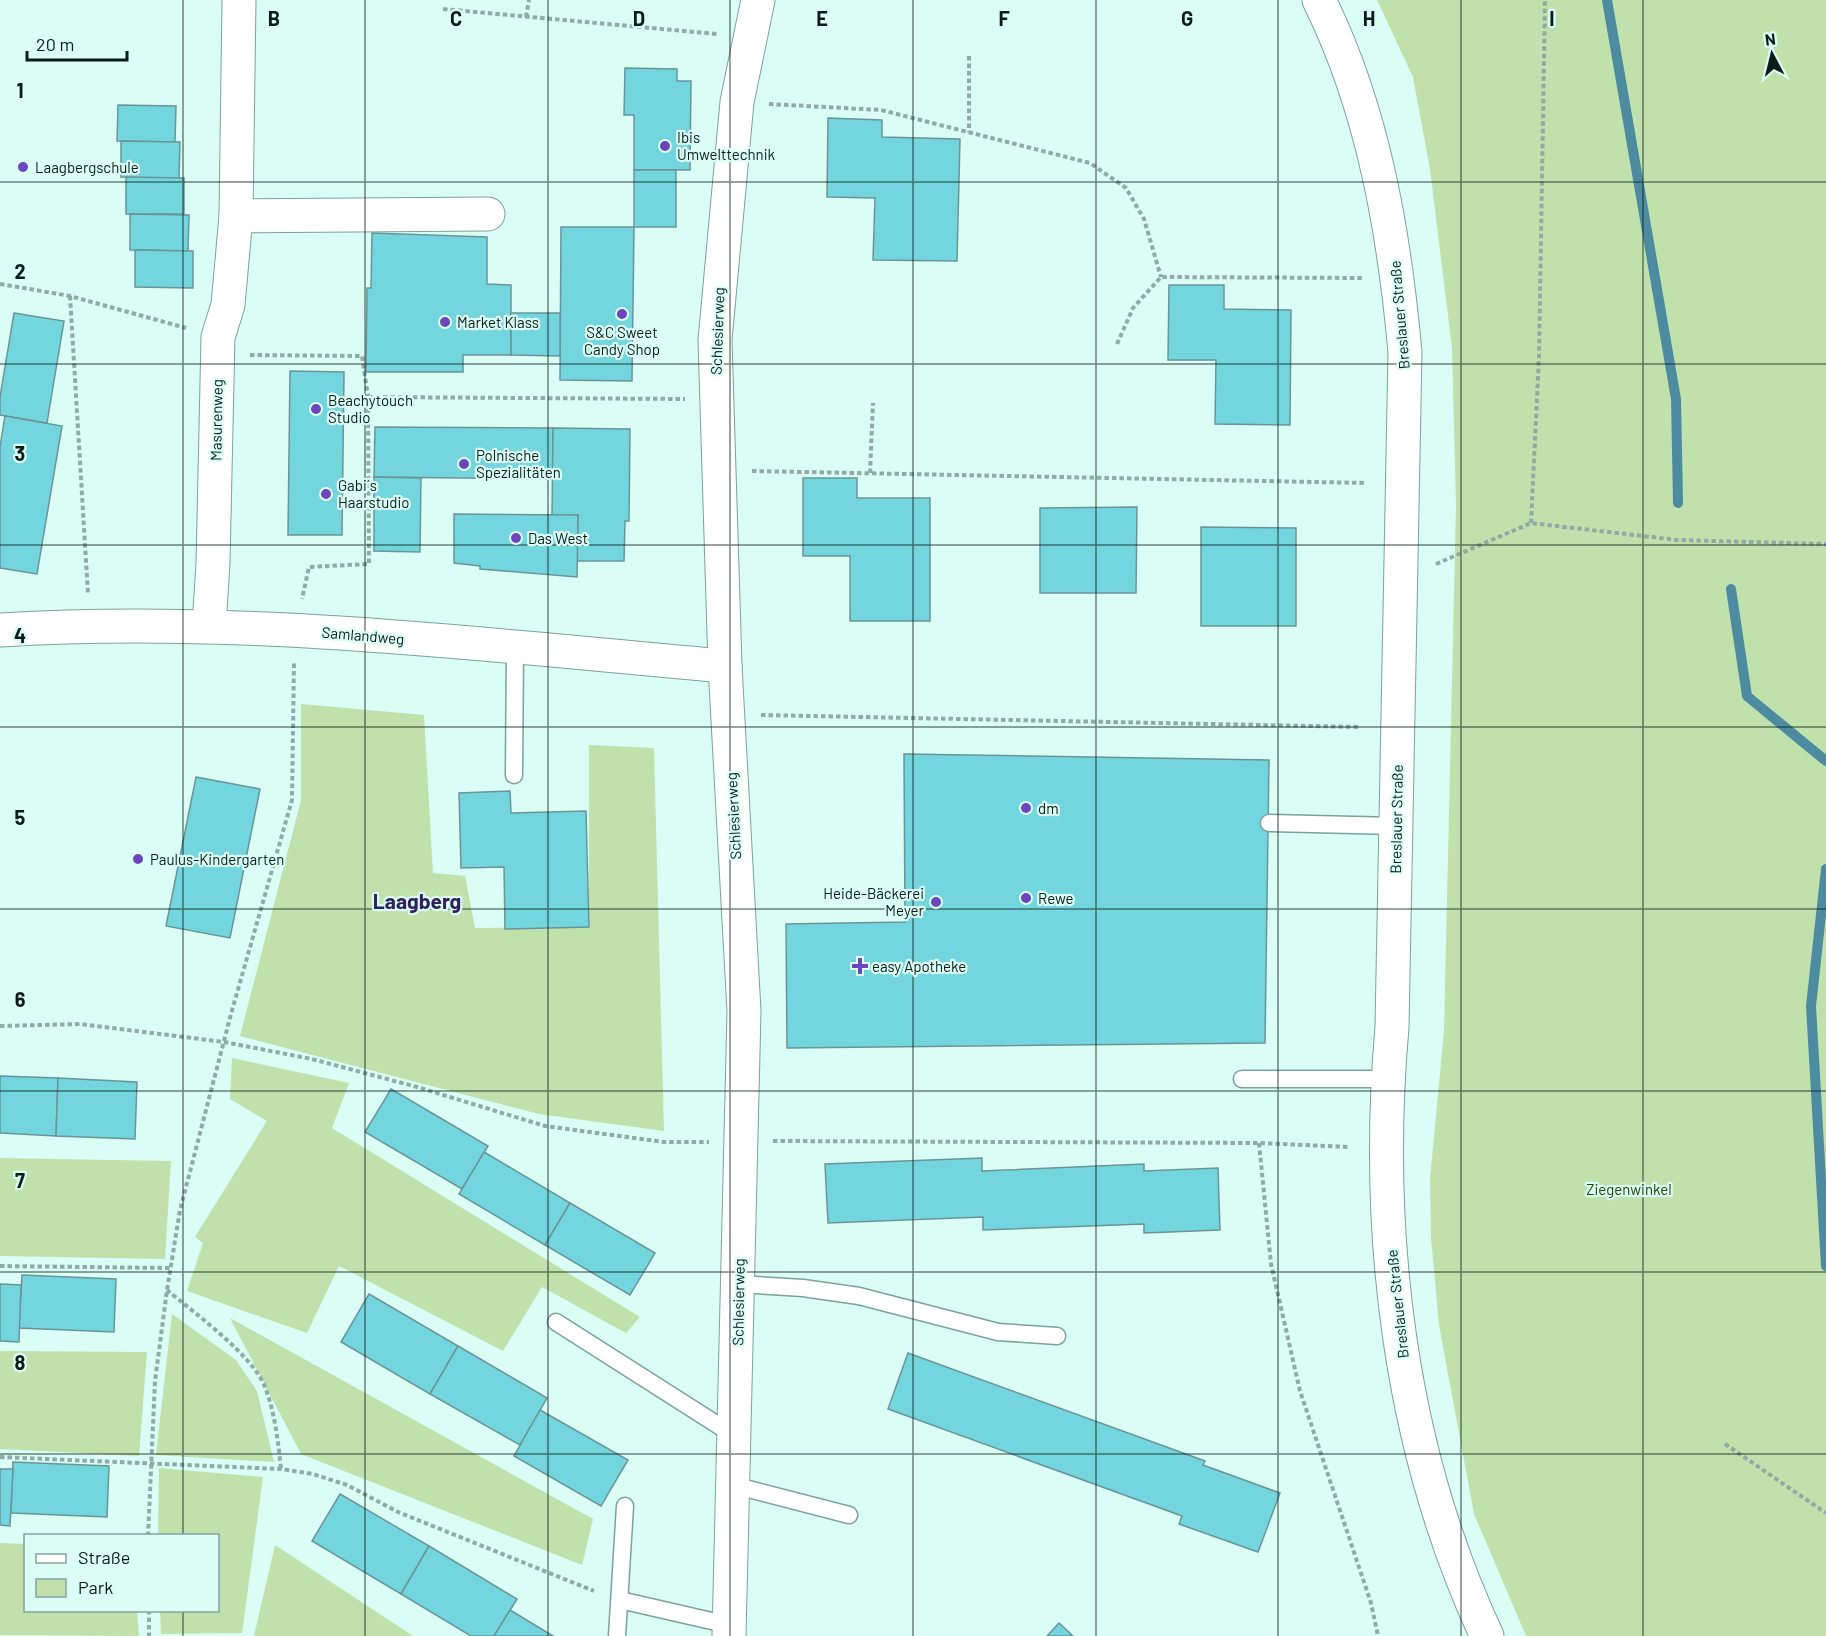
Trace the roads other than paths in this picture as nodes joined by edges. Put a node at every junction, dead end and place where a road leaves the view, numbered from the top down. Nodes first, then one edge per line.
1 (239, 0) edge
2 (758, 0) edge
3 (1319, 0) edge
4 (488, 214) dead end
5 (236, 216) junction
6 (209, 626) junction
7 (0, 630) edge
8 (515, 648) junction
9 (725, 666) junction
10 (514, 775) dead end
11 (1269, 823) dead end
12 (1396, 826) junction
13 (1387, 1079) junction
14 (1242, 1080) dead end
15 (738, 1284) junction
16 (556, 1322) dead end
17 (1056, 1336) dead end
18 (735, 1436) junction
19 (733, 1485) junction
20 (625, 1506) dead end
21 (849, 1515) dead end
22 (620, 1600) junction
23 (729, 1630) edge
24 (617, 1636) edge
25 (1487, 1636) edge

1 - 5 street, Masurenweg
2 - 9 street, Schlesierweg
3 - 12 street, Breslauer Straße
4 - 5 street
5 - 6 street, Masurenweg
6 - 7 street, Samlandweg
6 - 8 street, Samlandweg
8 - 9 street, Samlandweg
8 - 10 lane
9 - 15 street, Schlesierweg
11 - 12 lane
12 - 13 street, Breslauer Straße
13 - 14 lane
13 - 25 street, Breslauer Straße
15 - 17 lane
15 - 18 street, Schlesierweg
16 - 18 lane
18 - 19 street, Schlesierweg
19 - 21 lane
19 - 23 street, Schlesierweg
20 - 22 lane
22 - 23 lane
22 - 24 lane

